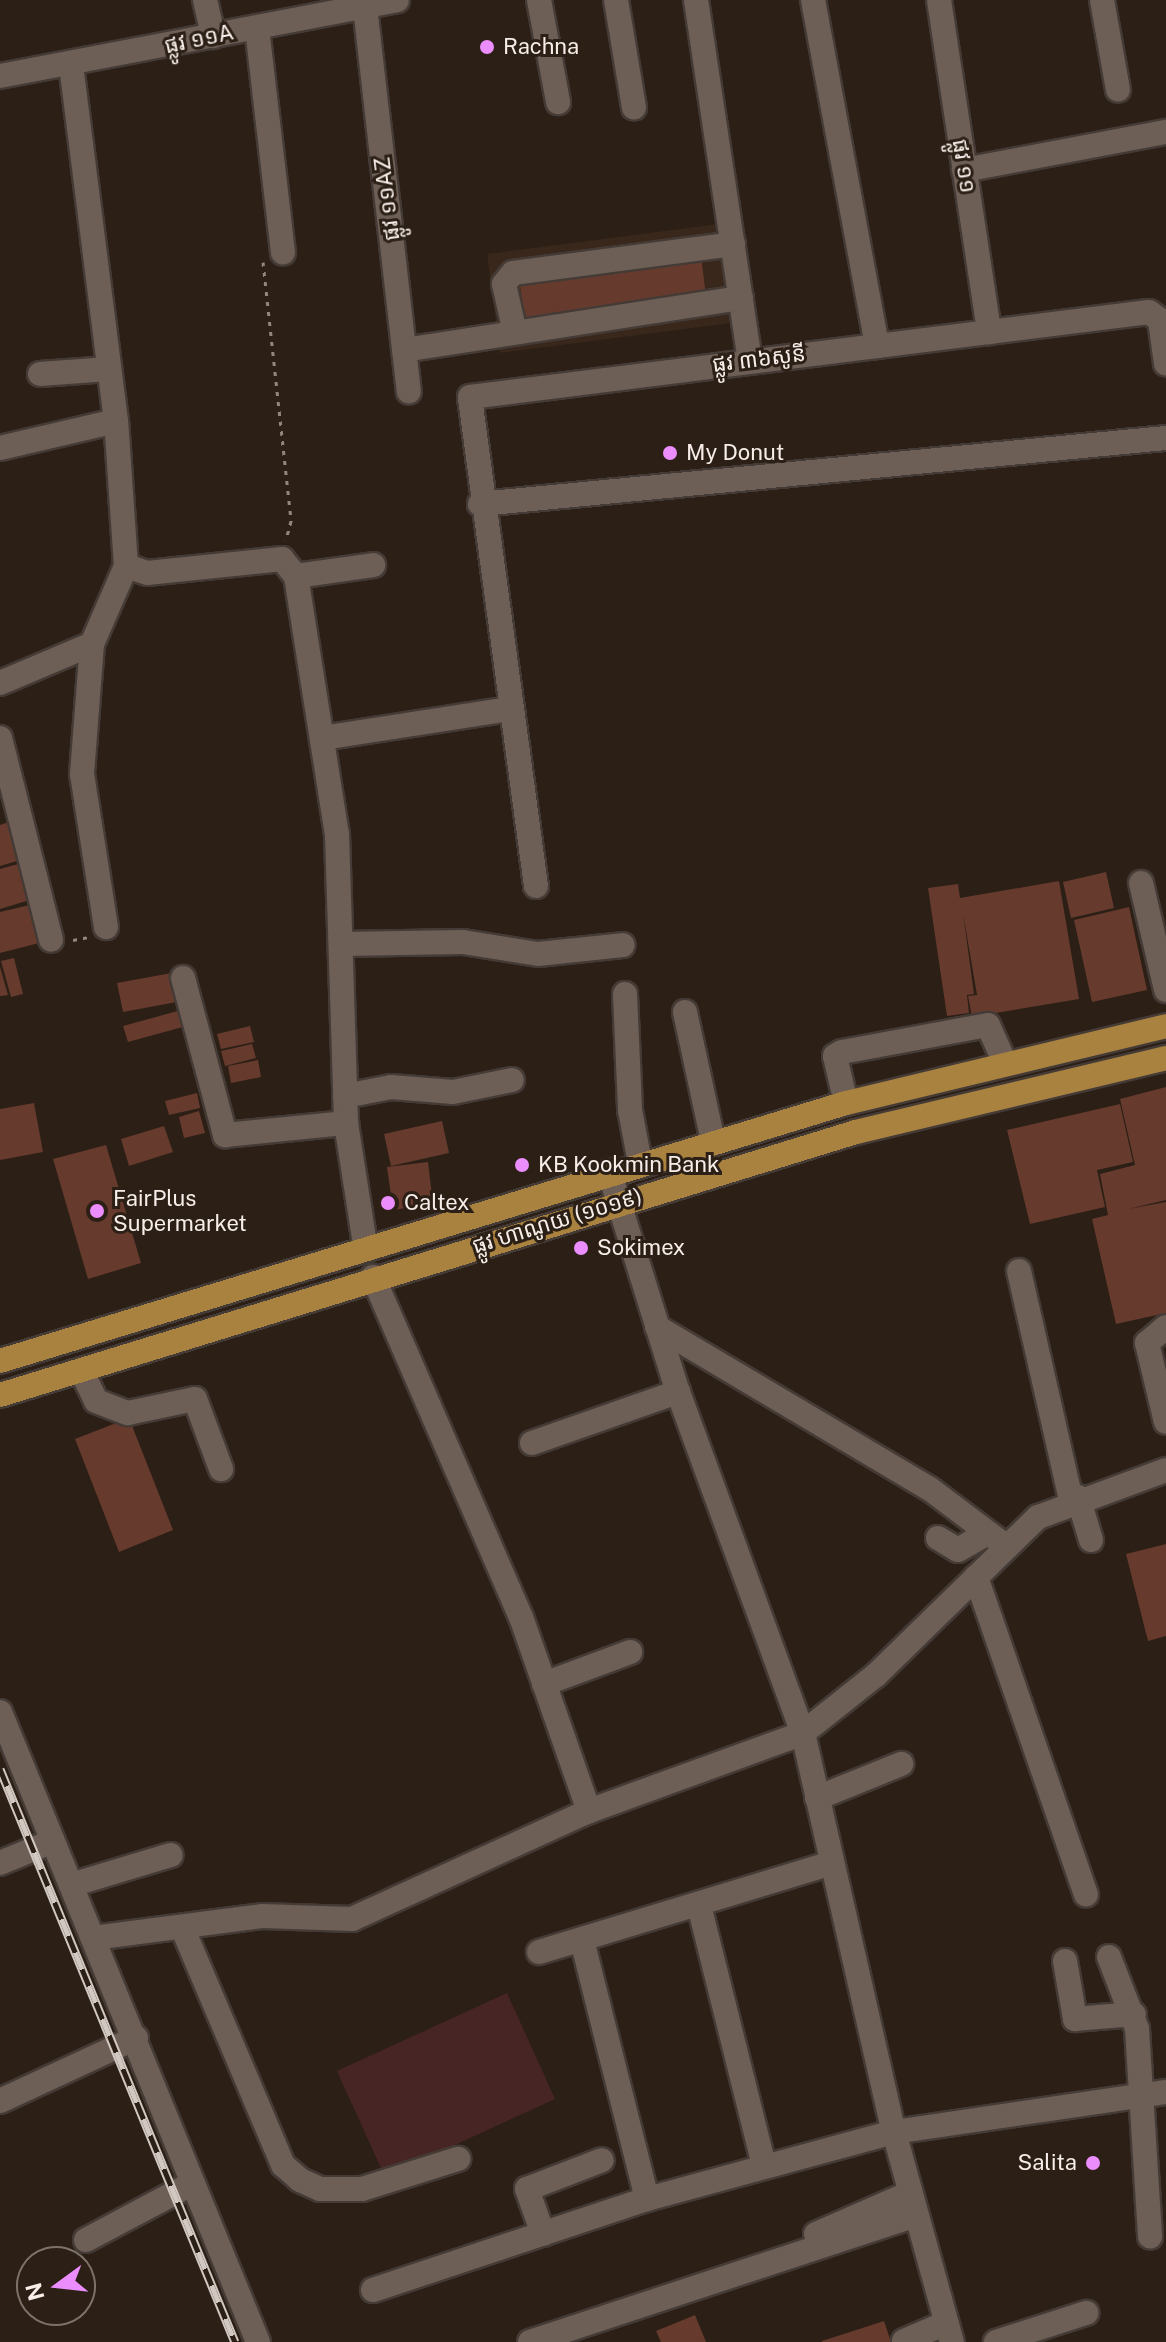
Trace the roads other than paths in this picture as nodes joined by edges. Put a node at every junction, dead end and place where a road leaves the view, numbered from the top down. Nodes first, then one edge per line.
1 (205, 0) edge
2 (397, 0) edge
3 (539, 0) edge
4 (616, 0) edge
5 (696, 0) edge
6 (813, 0) edge
7 (939, 0) edge
8 (1102, 0) edge
9 (365, 7) junction
10 (257, 28) junction
11 (213, 36) junction
12 (71, 66) junction
13 (0, 76) edge
14 (1118, 90) dead end
15 (558, 102) dead end
16 (634, 108) dead end
17 (1166, 132) edge
18 (964, 170) junction
19 (733, 244) junction
20 (273, 253) road end
21 (741, 298) junction
22 (514, 328) junction
23 (989, 332) junction
24 (877, 346) junction
25 (404, 350) junction
26 (750, 360) junction
27 (1166, 364) edge
28 (109, 369) junction
29 (40, 374) dead end
30 (409, 391) dead end
31 (116, 421) junction
32 (1166, 438) edge
33 (0, 448) edge
34 (480, 504) junction
35 (373, 565) dead end
36 (126, 566) junction
37 (289, 568) junction
38 (92, 644) junction
39 (0, 683) edge
40 (510, 709) junction
41 (0, 738) edge
42 (322, 738) junction
43 (1141, 883) dead end
44 (536, 886) dead end
45 (106, 927) road end
46 (51, 940) road end
47 (341, 944) junction
48 (623, 945) dead end
49 (183, 978) dead end
50 (1166, 990) edge
51 (625, 994) dead end
52 (685, 1012) dead end
53 (1166, 1026) edge
54 (1166, 1058) edge
55 (1004, 1061) junction
56 (512, 1080) dead end
57 (345, 1096) junction
58 (846, 1103) junction
59 (346, 1123) junction
60 (713, 1141) junction
61 (640, 1163) junction
62 (609, 1171) junction
63 (617, 1203) junction
64 (365, 1245) junction
65 (1019, 1271) dead end
66 (373, 1277) junction
67 (657, 1327) junction
68 (1166, 1327) edge
69 (0, 1361) edge
70 (81, 1370) junction
71 (678, 1392) junction
72 (0, 1395) edge
73 (1166, 1422) edge
74 (532, 1443) dead end
75 (221, 1469) dead end
76 (1166, 1470) edge
77 (1074, 1498) junction
78 (938, 1538) dead end
79 (995, 1538) junction
80 (1091, 1540) dead end
81 (976, 1577) junction
82 (630, 1652) dead end
83 (544, 1684) junction
84 (0, 1712) edge
85 (803, 1733) junction
86 (901, 1764) dead end
87 (817, 1798) junction
88 (589, 1811) junction
89 (53, 1841) junction
90 (171, 1855) dead end
91 (0, 1863) edge
92 (832, 1863) junction
93 (71, 1885) junction
94 (1086, 1894) dead end
95 (699, 1905) junction
96 (182, 1927) junction
97 (93, 1938) junction
98 (582, 1940) junction
99 (539, 1952) dead end
100 (1109, 1957) dead end
101 (1065, 1961) dead end
102 (1134, 2014) junction
103 (136, 2038) junction
104 (1154, 2093) edge
105 (0, 2101) edge
106 (894, 2132) junction
107 (458, 2159) dead end
108 (602, 2160) dead end
109 (764, 2166) junction
110 (193, 2183) junction
111 (647, 2199) junction
112 (913, 2204) junction
113 (543, 2234) junction
114 (1150, 2237) dead end
115 (86, 2240) dead end
116 (373, 2290) dead end
117 (1086, 2313) dead end
118 (592, 2332) edge
119 (949, 2332) edge
120 (904, 2341) edge
121 (258, 2342) edge
122 (530, 2342) edge
123 (996, 2342) edge

1 - 11 street
2 - 9 street, ផ្លូវ ១១A
3 - 15 street
4 - 16 street
5 - 19 street
6 - 24 street
7 - 18 street, ផ្លូវ ១១
8 - 14 street
9 - 10 street, ផ្លូវ ១១A
9 - 25 street, ផ្លូវ ១១AZ
10 - 11 street, ផ្លូវ ១១A
10 - 20 street
11 - 12 street, ផ្លូវ ១១A
12 - 13 street, ផ្លូវ ១១A
12 - 28 street
17 - 18 street
18 - 23 street, ផ្លូវ ១១
19 - 21 street
19 - 22 street
21 - 22 street
21 - 26 street
22 - 25 street
23 - 24 street, ផ្លូវ ៣៦សូនី
23 - 27 street, ផ្លូវ ៣៦សូនី
24 - 26 street, ផ្លូវ ៣៦សូនី
25 - 30 street, ផ្លូវ ១១AZ
26 - 34 street, ផ្លូវ ៣៦សូនី
28 - 29 street
28 - 31 street
31 - 33 street
31 - 36 street
32 - 34 street
34 - 40 street, ផ្លូវ ៣៦សូនី
35 - 37 street
36 - 37 street
36 - 38 street
37 - 42 street
38 - 39 street
38 - 45 street
40 - 42 street
40 - 44 street, ផ្លូវ ៣៦សូនី
41 - 46 street
42 - 47 street
43 - 50 street
47 - 48 street
47 - 57 street
49 - 59 street
51 - 61 street
52 - 60 street
53 - 55 main road, ផ្លូវ ហាណូយ (១០១៩)
54 - 63 main road, ផ្លូវ ហាណូយ (១០១៩)
55 - 58 main road, ផ្លូវ ហាណូយ (១០១៩)
55 - 58 street
56 - 57 street
57 - 59 street
58 - 60 main road, ផ្លូវ ហាណូយ (១០១៩)
59 - 64 street
60 - 61 main road, ផ្លូវ ហាណូយ (១០១៩)
61 - 62 main road, ផ្លូវ ហាណូយ (១០១៩)
62 - 63 street
62 - 64 main road, ផ្លូវ ហាណូយ (១០១៩)
63 - 66 main road, ផ្លូវ ហាណូយ (១០១៩)
63 - 67 street
64 - 69 main road, ផ្លូវ ហាណូយ (១០១៩)
65 - 77 street
66 - 70 main road, ផ្លូវ ហាណូយ (១០១៩)
66 - 83 street
67 - 71 street
67 - 79 street
68 - 73 street
70 - 72 main road, ផ្លូវ ហាណូយ (១០១៩)
70 - 75 street
71 - 74 street
71 - 85 street
76 - 77 street
77 - 79 street
77 - 80 street
78 - 79 street
79 - 81 street
81 - 85 street
81 - 94 street
82 - 83 street
83 - 88 street
84 - 89 street
85 - 87 street
85 - 88 street
86 - 87 street
87 - 92 street
88 - 96 street
89 - 91 street
89 - 93 street
90 - 93 street
92 - 95 street
92 - 106 street
93 - 97 street
95 - 98 street
95 - 109 street
96 - 97 street
96 - 107 street
97 - 103 street
98 - 99 street
98 - 111 street
100 - 102 street
101 - 102 street
102 - 104 street
103 - 105 street
103 - 110 street
104 - 106 street
104 - 114 street
106 - 109 street
106 - 112 street
108 - 113 street
109 - 111 street
110 - 115 street
110 - 121 street
111 - 113 street
112 - 118 street
112 - 119 street
113 - 116 street
117 - 123 street
118 - 122 street
119 - 120 street

